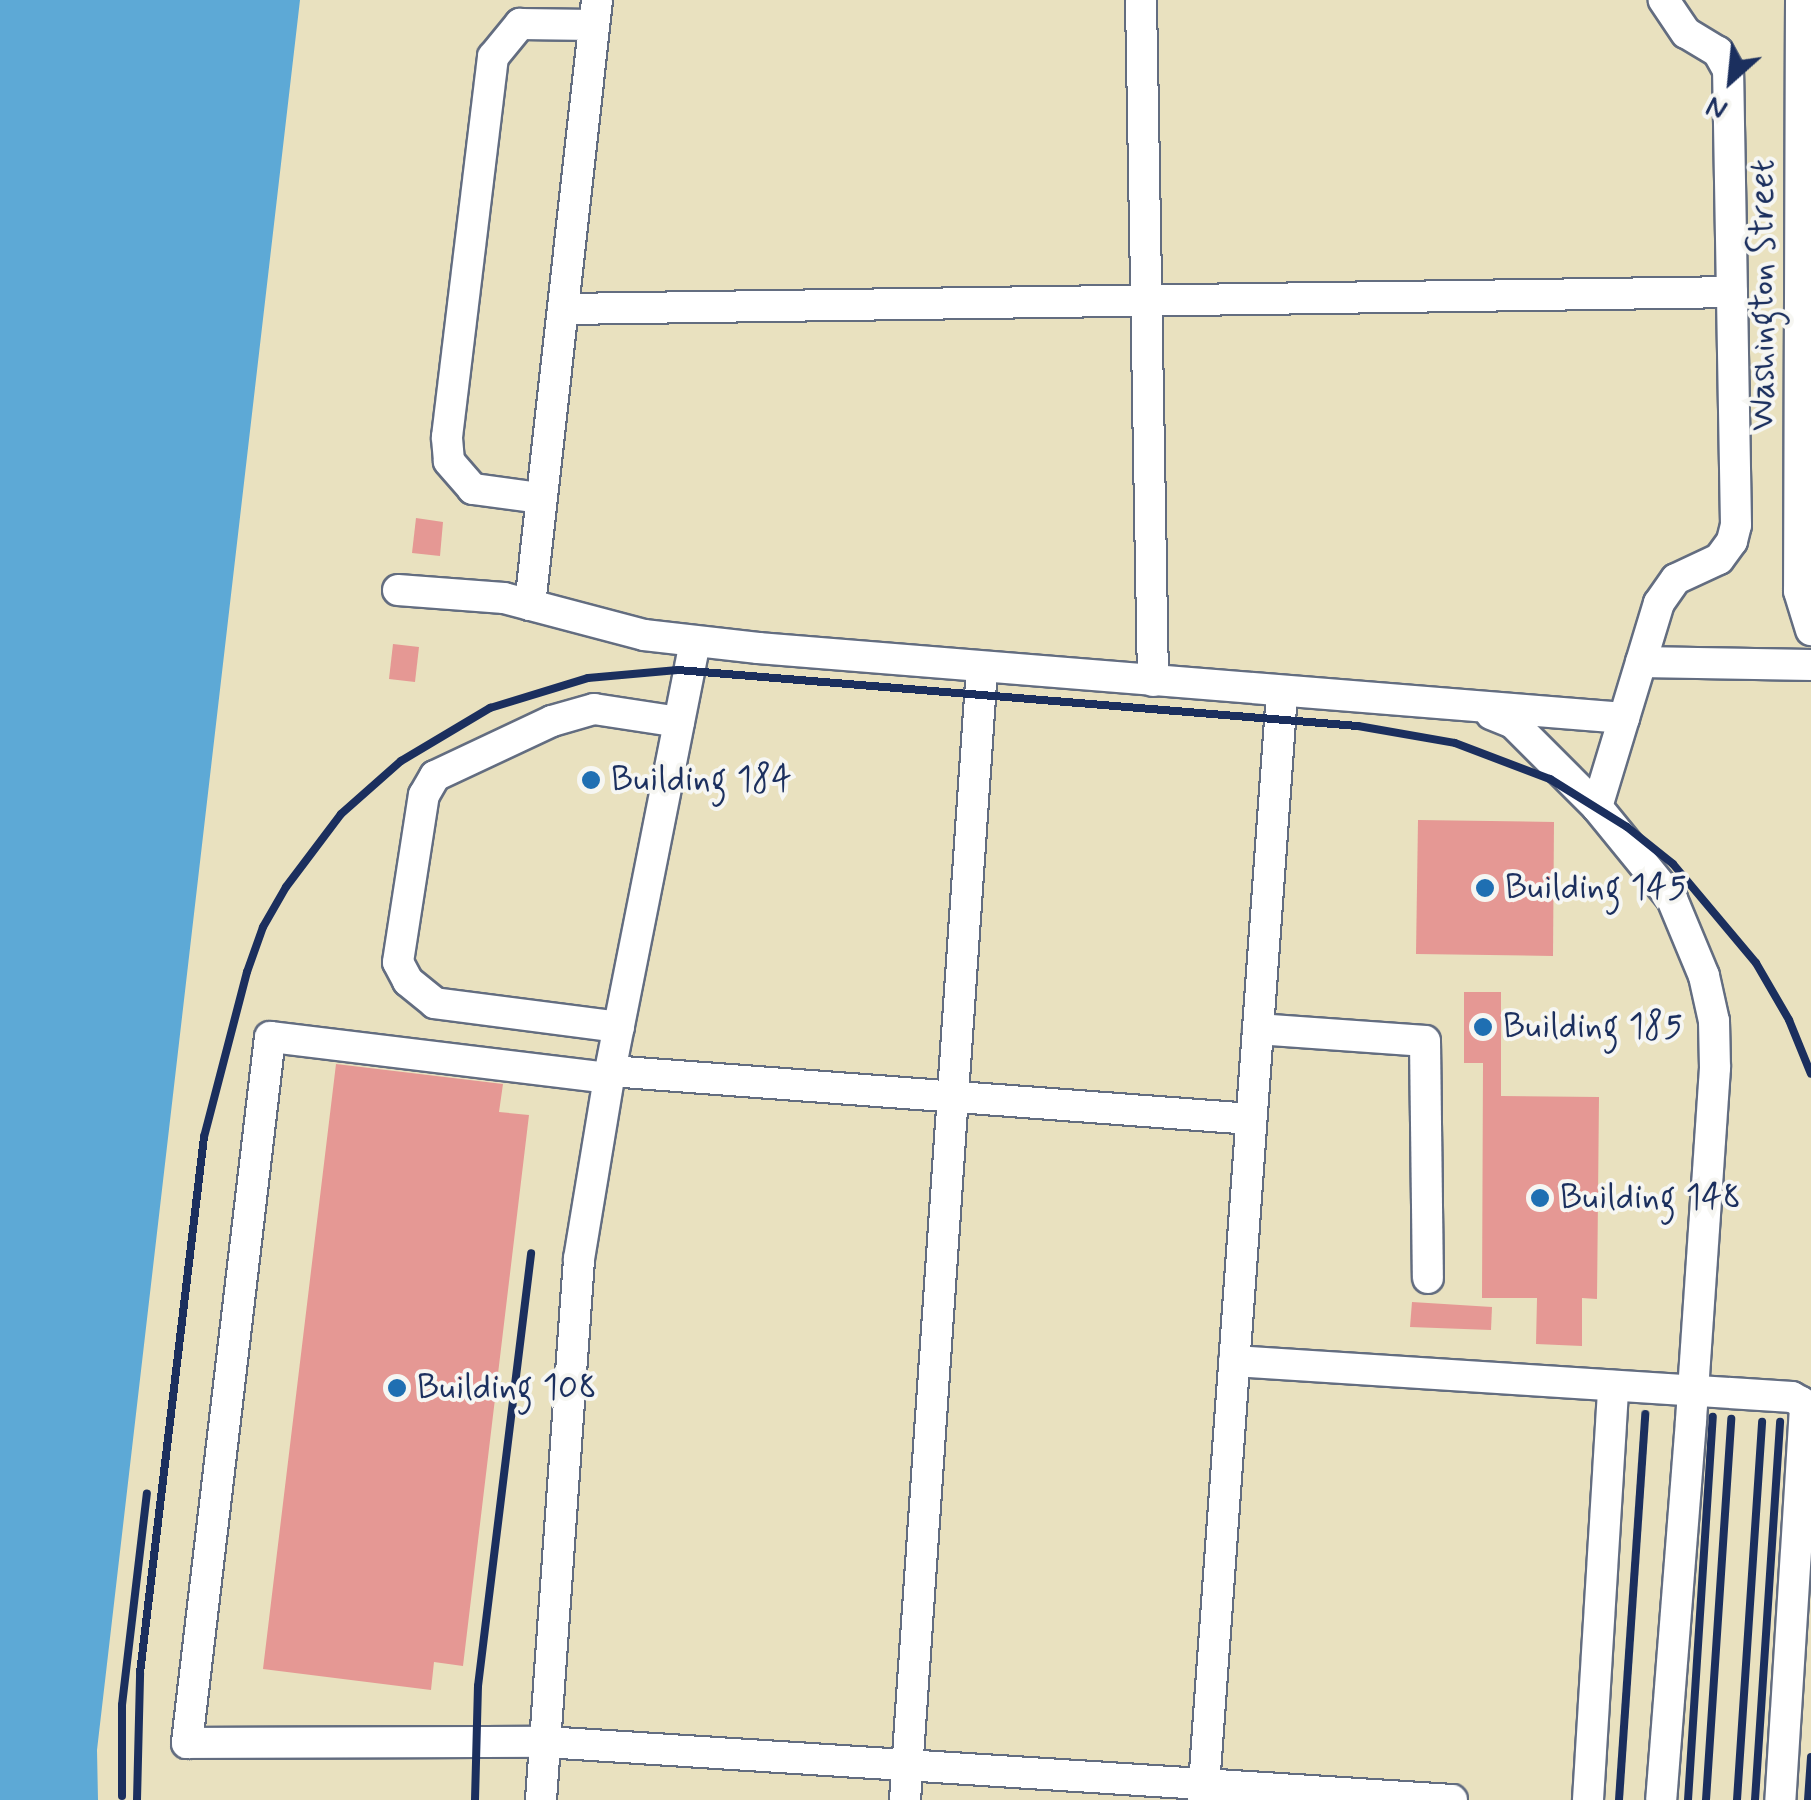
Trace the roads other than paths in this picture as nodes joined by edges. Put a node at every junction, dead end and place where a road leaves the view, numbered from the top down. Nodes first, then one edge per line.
1 (1141, 0) edge
2 (1664, 0) edge
3 (1802, 0) edge
4 (596, 12) edge
5 (1732, 292) junction
6 (1144, 303) junction
7 (564, 310) junction
8 (540, 498) junction
9 (398, 590) dead end
10 (530, 605) junction
11 (1811, 630) edge
12 (694, 642) junction
13 (1641, 662) junction
14 (1811, 666) edge
15 (982, 667) junction
16 (1152, 681) junction
17 (1282, 692) junction
18 (1468, 707) junction
19 (1624, 718) junction
20 (679, 722) junction
21 (1597, 807) junction
22 (618, 1027) junction
23 (1258, 1028) junction
24 (609, 1075) junction
25 (951, 1096) junction
26 (1251, 1119) junction
27 (1428, 1278) dead end
28 (1234, 1361) junction
29 (1612, 1386) junction
30 (1694, 1392) junction
31 (545, 1742) junction
32 (907, 1765) junction
33 (1203, 1792) edge
34 (540, 1800) edge
35 (905, 1800) edge
36 (1452, 1800) edge
37 (1588, 1800) edge
38 (1662, 1800) edge
39 (1780, 1800) edge

1 - 6 street
2 - 5 street
3 - 11 street, Washington Street
4 - 7 street
4 - 8 street
5 - 6 street
5 - 13 street
6 - 7 street
6 - 16 street
7 - 8 street
8 - 10 street
9 - 10 street
10 - 12 street
12 - 15 street
12 - 20 street
13 - 14 street
13 - 19 street
15 - 16 street
15 - 25 street
16 - 17 street
17 - 18 street
17 - 23 street
18 - 19 street
18 - 21 street
19 - 21 street
20 - 22 street
20 - 22 street
21 - 30 street
22 - 24 street
23 - 26 street
23 - 27 street
24 - 25 street
24 - 31 street
24 - 31 street
25 - 26 street
25 - 32 street
26 - 28 street
28 - 29 street
28 - 33 street
29 - 30 street
29 - 37 street
30 - 38 street
30 - 39 street
31 - 32 street
31 - 34 street
32 - 33 street
32 - 35 street
33 - 36 street

